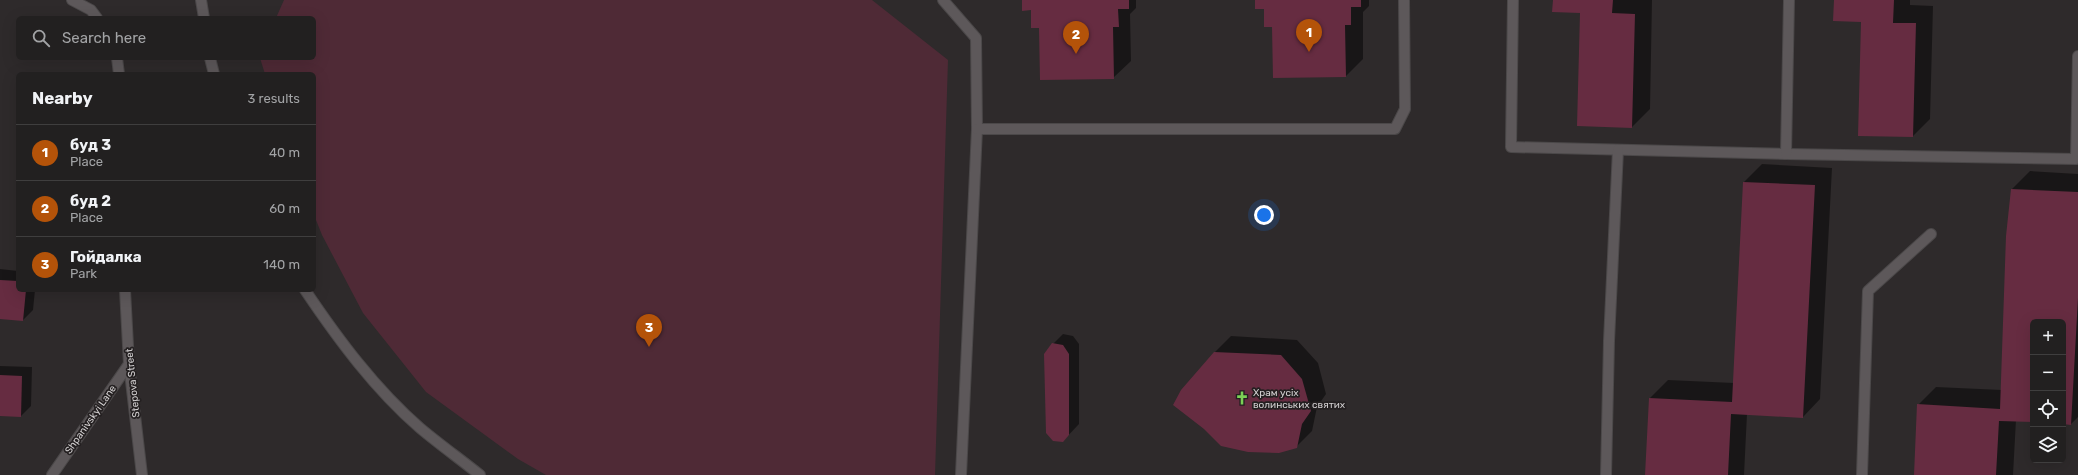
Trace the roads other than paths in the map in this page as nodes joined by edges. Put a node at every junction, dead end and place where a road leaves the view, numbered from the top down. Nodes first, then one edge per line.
1 (72, 0) edge
2 (201, 0) edge
3 (943, 0) edge
4 (1404, 0) edge
5 (1513, 0) edge
6 (1789, 0) edge
7 (96, 16) edge
8 (204, 16) edge
9 (2078, 56) edge
10 (117, 60) edge
11 (210, 60) edge
12 (120, 72) edge
13 (214, 72) edge
14 (977, 129) junction
15 (1618, 150) junction
16 (1786, 154) junction
17 (1931, 234) dead end
18 (125, 292) edge
19 (306, 292) edge
20 (129, 364) junction
21 (52, 475) edge
22 (142, 475) edge
23 (480, 475) edge
24 (961, 475) edge
25 (1606, 475) edge
26 (1862, 475) edge

1 - 7 street
2 - 8 street
3 - 14 street
4 - 14 street
5 - 15 street
6 - 16 street
9 - 16 street
10 - 12 street
11 - 13 street
14 - 24 street
15 - 16 street
15 - 25 street
17 - 26 street
18 - 20 street, Stepova Street
19 - 23 street
20 - 21 street, Shpanivskyi Lane
20 - 22 street, Stepova Street

